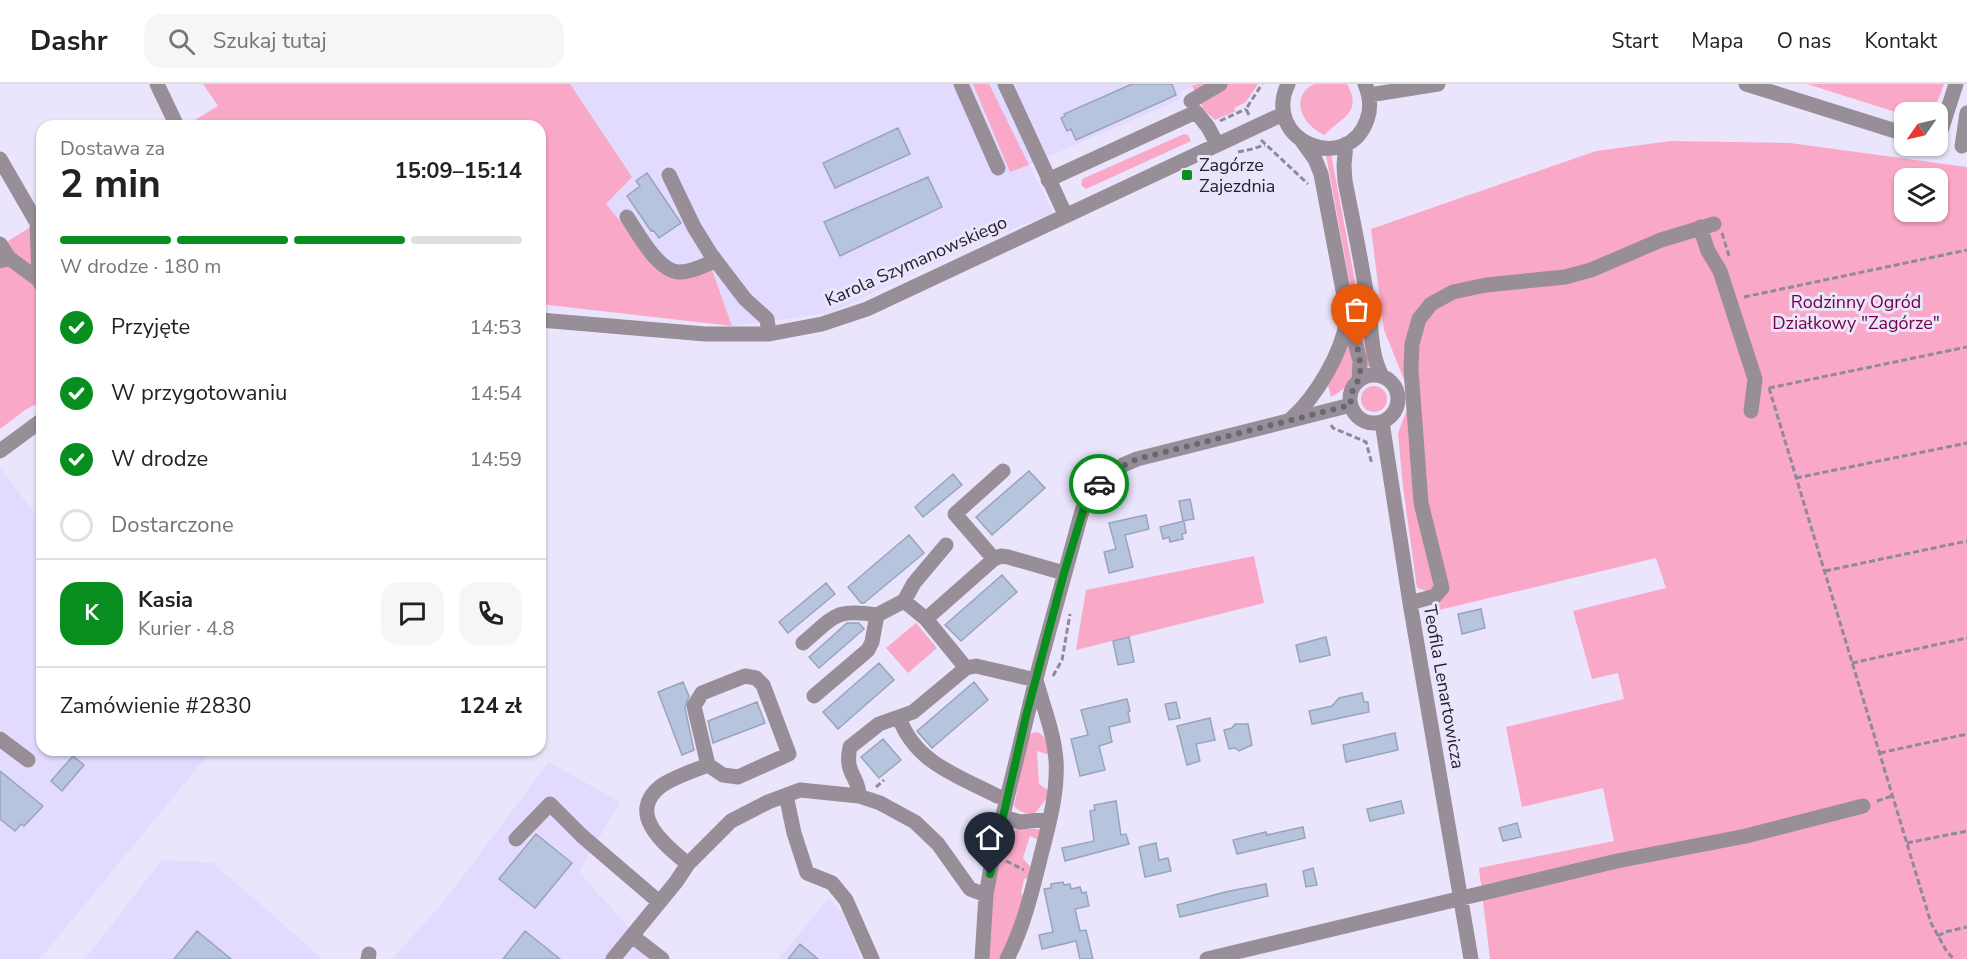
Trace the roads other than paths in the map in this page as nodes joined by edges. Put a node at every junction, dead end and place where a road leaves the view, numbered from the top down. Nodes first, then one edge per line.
1 (158, 84) edge
2 (961, 84) edge
3 (1005, 84) edge
4 (1220, 84) edge
5 (1288, 84) edge
6 (1438, 84) edge
7 (1746, 84) edge
8 (1956, 84) edge
9 (1367, 89) edge
10 (1191, 101) junction
11 (1948, 109) edge
12 (1967, 113) edge
13 (1283, 114) junction
14 (174, 120) edge
15 (1894, 131) edge
16 (1302, 141) junction
17 (1948, 143) edge
18 (1217, 144) junction
19 (1346, 144) junction
20 (1964, 147) edge
21 (0, 159) edge
22 (998, 168) dead end
23 (669, 175) dead end
24 (1048, 180) junction
25 (1065, 214) junction
26 (36, 216) edge
27 (627, 217) dead end
28 (0, 244) edge
29 (5, 260) edge
30 (715, 261) junction
31 (36, 280) edge
32 (1348, 316) junction
33 (546, 321) edge
34 (769, 334) junction
35 (1382, 376) junction
36 (1359, 380) junction
37 (1351, 405) junction
38 (1751, 411) dead end
39 (1291, 420) junction
40 (1382, 422) junction
41 (36, 424) edge
42 (0, 451) edge
43 (1003, 471) dead end
44 (946, 545) dead end
45 (994, 560) junction
46 (1064, 573) junction
47 (904, 601) junction
48 (1410, 603) junction
49 (877, 615) junction
50 (926, 619) junction
51 (803, 643) dead end
52 (966, 668) junction
53 (1036, 680) junction
54 (814, 696) dead end
55 (898, 717) junction
56 (1024, 725) junction
57 (1050, 728) junction
58 (0, 740) edge
59 (28, 760) dead end
60 (708, 765) junction
61 (866, 793) junction
62 (786, 795) junction
63 (1007, 798) junction
64 (1863, 806) dead end
65 (1003, 817) junction
66 (1050, 819) junction
67 (516, 839) dead end
68 (687, 864) junction
69 (986, 895) junction
70 (1461, 898) junction
71 (659, 903) junction
72 (632, 936) junction
73 (613, 959) edge
74 (662, 959) edge
75 (872, 959) edge
76 (982, 959) edge
77 (1007, 959) edge
78 (1207, 959) edge
79 (1471, 959) edge

1 - 14 street
2 - 22 street
3 - 24 street
4 - 10 street
5 - 13 street
6 - 9 street
7 - 15 street
8 - 11 street
9 - 19 street
10 - 18 street
10 - 24 street
12 - 20 street
13 - 16 street
13 - 18 street, Karola Szymanowskiego
16 - 19 street
16 - 32 street
17 - 20 street
18 - 25 street, Karola Szymanowskiego
19 - 35 street
21 - 26 street
23 - 30 street
24 - 25 street
25 - 34 street, Karola Szymanowskiego
27 - 30 street
28 - 29 street
29 - 31 street
30 - 34 street
32 - 36 street
32 - 39 street
33 - 34 street, Karola Szymanowskiego
35 - 36 street
35 - 40 street
36 - 37 street
37 - 39 street
37 - 40 street
38 - 48 street
39 - 46 street
40 - 48 street, Teofila Lenartowicza
41 - 42 street
43 - 45 street
44 - 47 street
45 - 46 street
45 - 50 street
46 - 53 street
47 - 49 street
47 - 50 street
48 - 70 street, Teofila Lenartowicza
49 - 51 street
49 - 54 street
50 - 52 street
52 - 53 street
52 - 55 street
53 - 56 street
53 - 57 street
55 - 61 street
55 - 63 street
56 - 57 street
56 - 63 street
57 - 66 street
58 - 59 street
60 - 60 street
60 - 68 street
61 - 62 street
61 - 69 street
62 - 68 street
62 - 75 street
63 - 65 street
64 - 70 street
65 - 66 street
65 - 69 street
66 - 77 street
67 - 71 street
68 - 71 street
69 - 76 street
70 - 78 street
70 - 79 street, Teofila Lenartowicza
71 - 72 street
72 - 73 street
72 - 74 street

